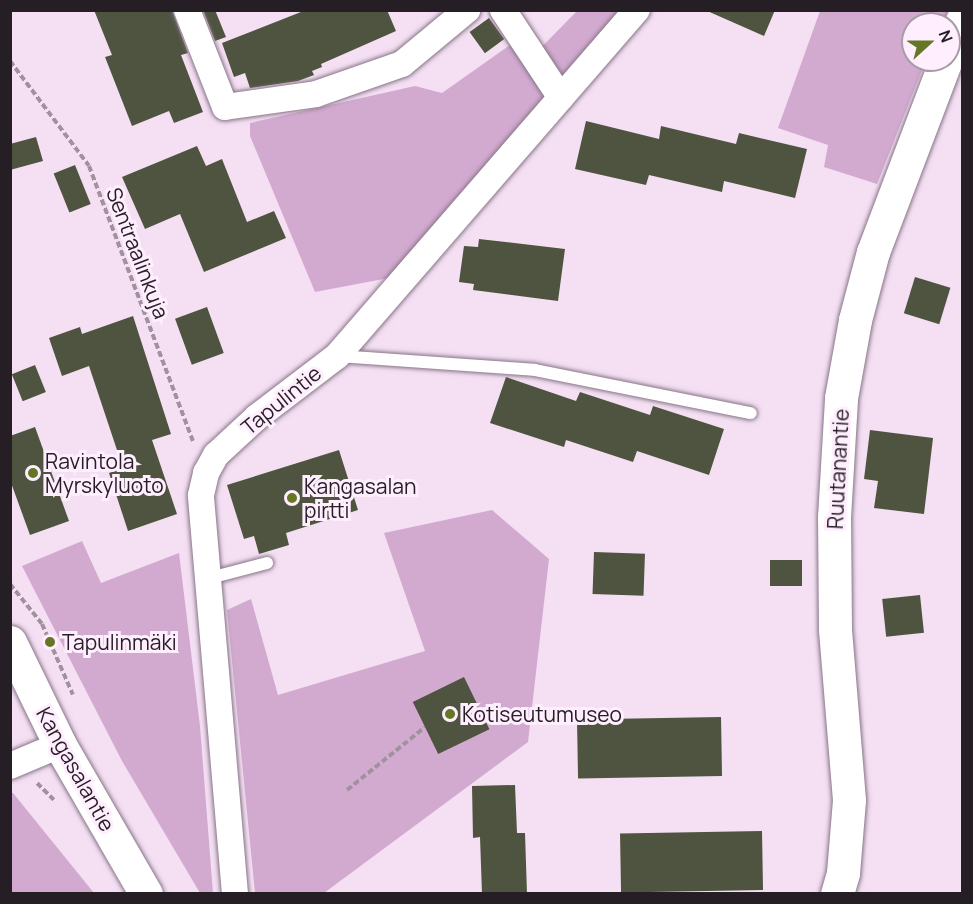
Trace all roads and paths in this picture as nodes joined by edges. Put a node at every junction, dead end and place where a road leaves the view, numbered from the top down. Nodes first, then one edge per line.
1 (187, 10) edge
2 (467, 10) edge
3 (503, 10) edge
4 (637, 10) edge
5 (10, 61) edge
6 (941, 72) edge
7 (561, 98) junction
8 (337, 356) junction
9 (751, 413) dead end
10 (206, 473) junction
11 (267, 563) dead end
12 (210, 578) junction
13 (10, 642) edge
14 (425, 727) dead end
15 (60, 745) junction
16 (10, 766) edge
17 (347, 790) dead end
18 (146, 894) edge
19 (236, 894) edge
20 (837, 894) edge

1 - 2 street
3 - 7 street
4 - 7 street, Tapulintie
5 - 10 path, Sentraalinkuja
6 - 20 main road, Ruutanantie
7 - 8 street, Tapulintie
8 - 9 lane
8 - 10 street, Tapulintie
10 - 12 street, Tapulintie
11 - 12 lane
12 - 19 street, Tapulintie
13 - 15 main road, Kangasalantie
14 - 17 path
15 - 16 street
15 - 18 main road, Kangasalantie

